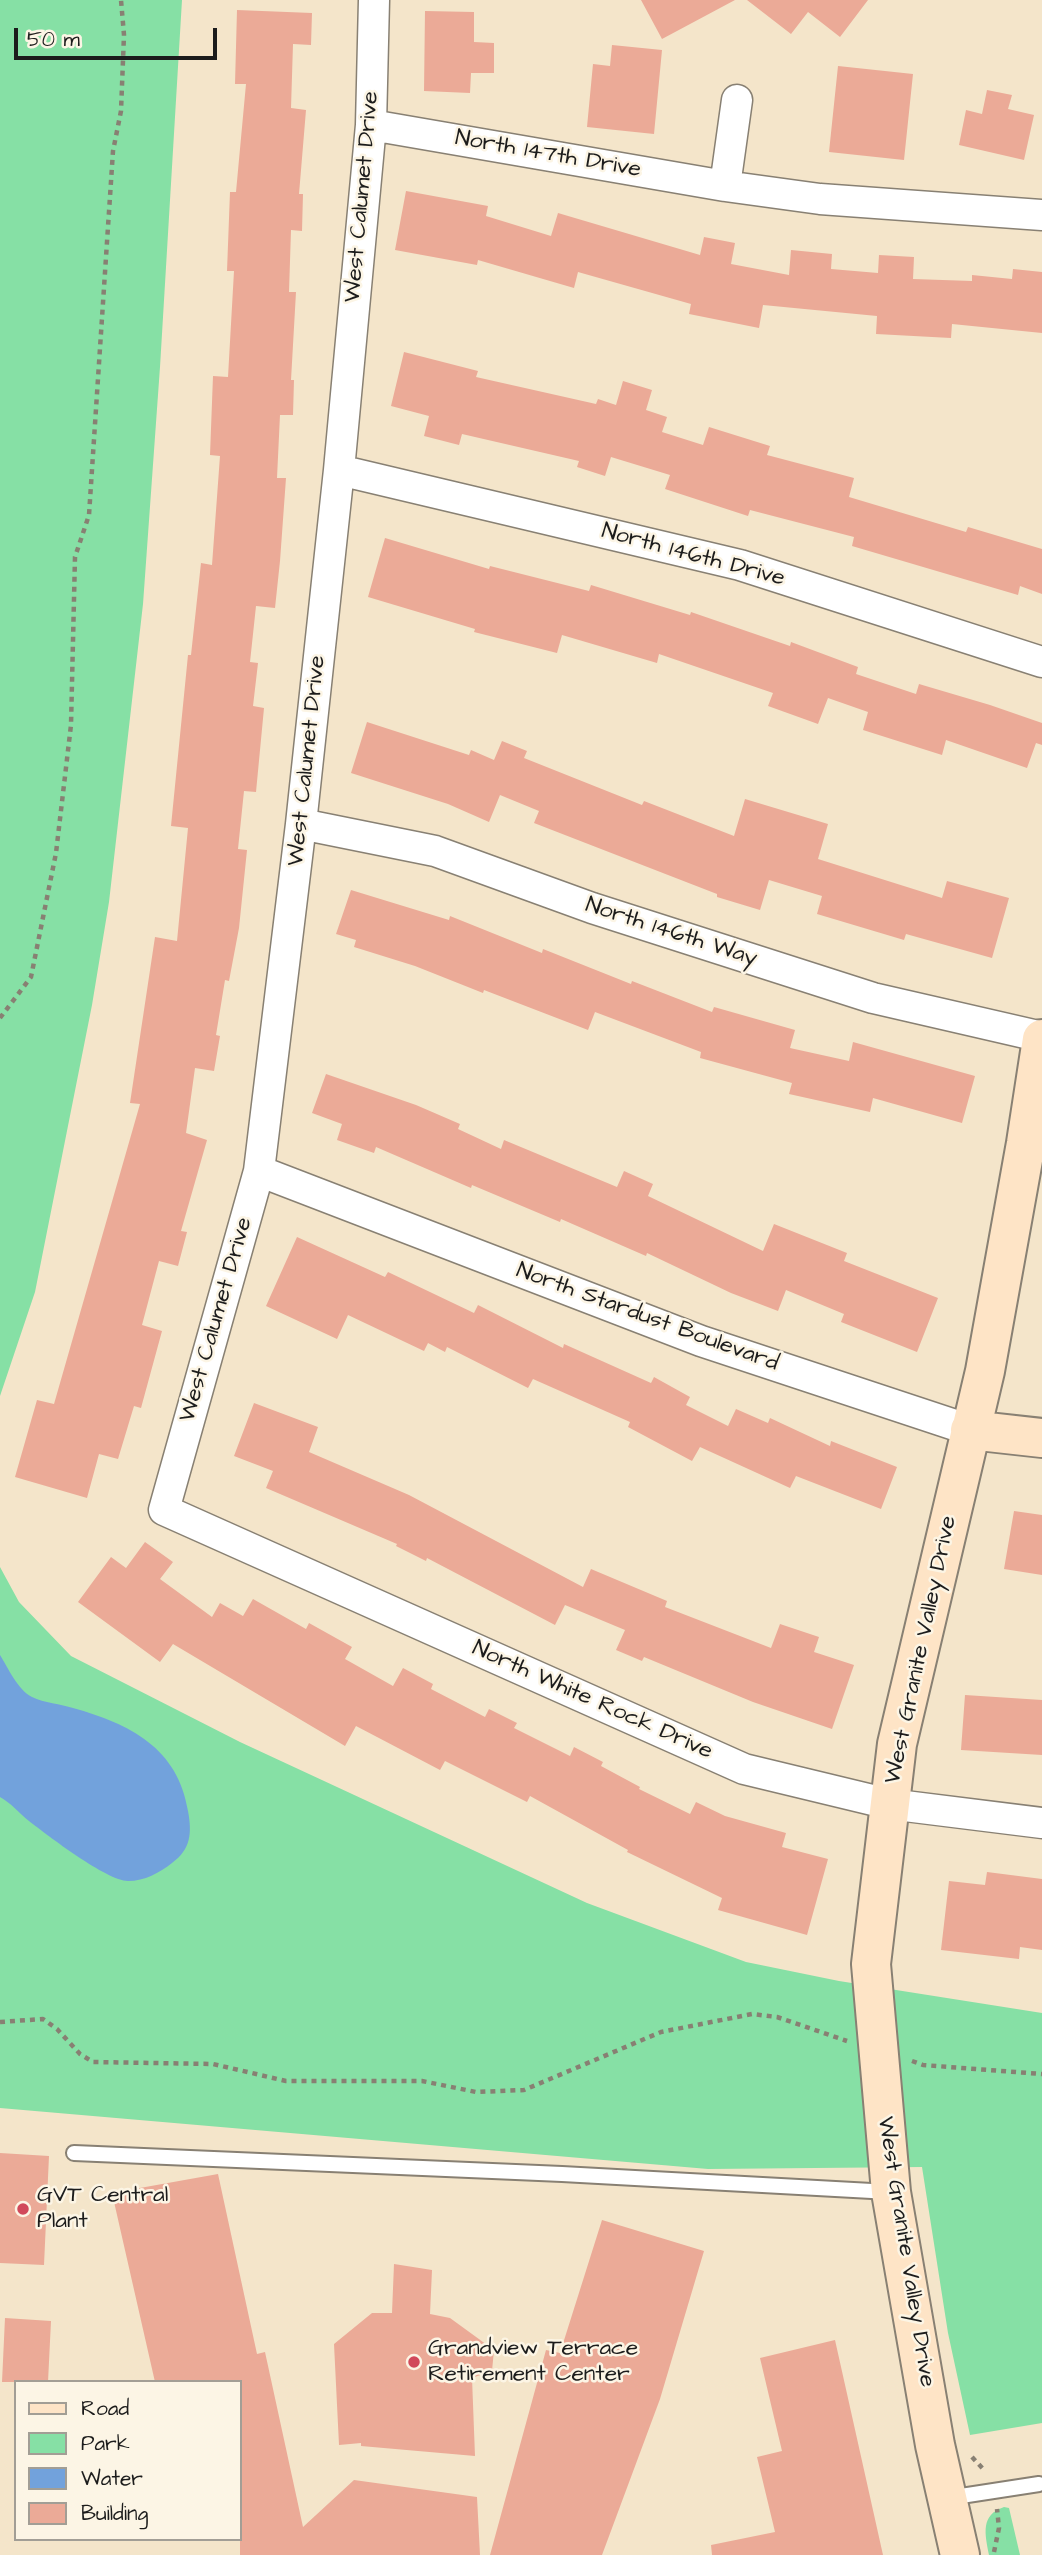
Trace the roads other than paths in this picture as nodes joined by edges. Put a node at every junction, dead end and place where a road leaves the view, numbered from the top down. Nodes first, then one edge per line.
1 (374, 0) edge
2 (737, 100) dead end
3 (371, 125) junction
4 (725, 186) junction
5 (1042, 215) edge
6 (339, 470) junction
7 (1042, 662) edge
8 (301, 824) junction
9 (1042, 1038) edge
10 (259, 1171) junction
11 (970, 1430) junction
12 (1042, 1438) edge
13 (164, 1510) joint
14 (889, 1804) junction
15 (1042, 1823) edge
16 (74, 2153) dead end
17 (891, 2192) junction
18 (1040, 2484) dead end
19 (948, 2498) junction
20 (960, 2555) edge

1 - 3 street, West Calumet Drive
2 - 4 street
3 - 4 street, North 147th Drive
3 - 6 street, West Calumet Drive
4 - 5 street, North 147th Drive
6 - 7 street, North 146th Drive
6 - 8 street, West Calumet Drive
8 - 9 street, North 146th Way
8 - 10 street, West Calumet Drive
9 - 11 street, West Granite Valley Drive
10 - 11 street, North Stardust Boulevard
10 - 13 street, West Calumet Drive
11 - 12 street, North Stardust Boulevard
11 - 14 street, West Granite Valley Drive
13 - 14 street, North White Rock Drive
14 - 15 street, North White Rock Drive
14 - 17 street, West Granite Valley Drive
16 - 17 lane
17 - 19 street, West Granite Valley Drive
18 - 19 lane
19 - 20 street, West Granite Valley Drive

